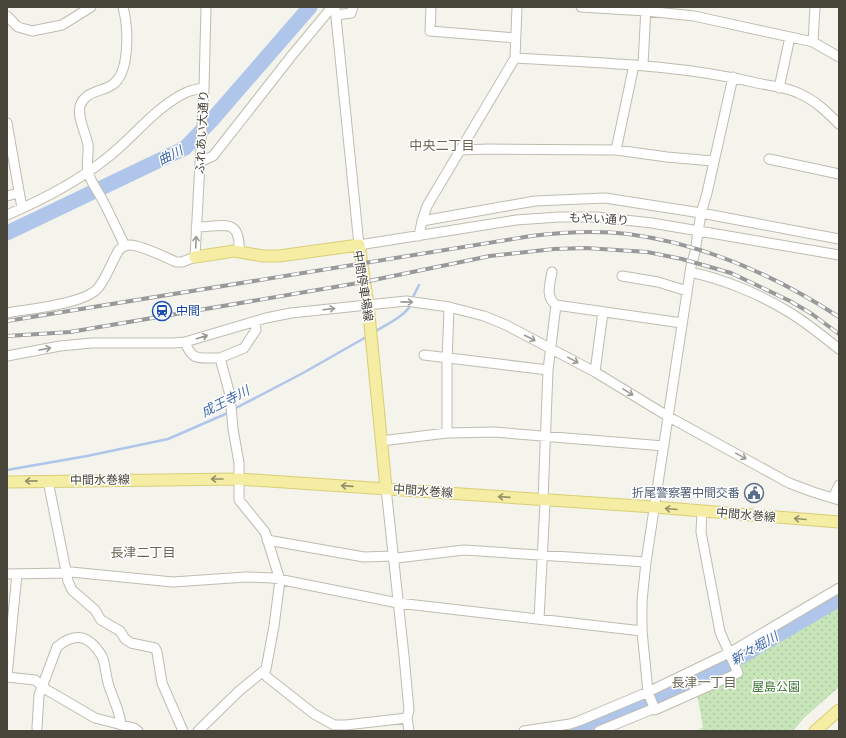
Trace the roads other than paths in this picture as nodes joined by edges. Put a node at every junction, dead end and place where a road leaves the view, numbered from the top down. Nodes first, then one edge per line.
1 (91, 7) edge
2 (123, 7) edge
3 (206, 7) edge
4 (353, 7) edge
5 (432, 7) edge
6 (517, 7) edge
7 (581, 7) edge
8 (598, 7) edge
9 (815, 7) edge
10 (646, 9) edge
11 (334, 10) edge
12 (694, 11) edge
13 (7, 16) edge
14 (790, 37) junction
15 (515, 38) junction
16 (813, 42) junction
17 (839, 57) edge
18 (515, 58) junction
19 (638, 65) junction
20 (733, 77) junction
21 (204, 88) junction
22 (779, 88) junction
23 (7, 123) edge
24 (839, 124) edge
25 (461, 150) junction
26 (616, 150) junction
27 (769, 158) dead end
28 (713, 161) junction
29 (200, 162) junction
30 (88, 172) junction
31 (839, 174) edge
32 (19, 193) junction
33 (7, 196) edge
34 (22, 208) junction
35 (701, 213) junction
36 (7, 215) edge
37 (422, 220) junction
38 (196, 227) junction
39 (699, 231) junction
40 (420, 236) junction
41 (824, 237) junction
42 (839, 239) edge
43 (359, 245) junction
44 (124, 246) junction
45 (239, 252) junction
46 (821, 252) junction
47 (839, 255) edge
48 (195, 257) junction
49 (552, 272) dead end
50 (690, 272) junction
51 (622, 276) dead end
52 (687, 291) junction
53 (368, 304) junction
54 (556, 305) junction
55 (449, 306) junction
56 (7, 312) edge
57 (603, 312) junction
58 (255, 321) junction
59 (682, 323) junction
60 (185, 342) junction
61 (551, 348) junction
62 (839, 348) edge
63 (424, 355) dead end
64 (7, 356) edge
65 (447, 357) junction
66 (220, 358) junction
67 (548, 370) junction
68 (595, 372) junction
69 (669, 416) junction
70 (447, 433) junction
71 (546, 436) junction
72 (381, 440) junction
73 (664, 446) junction
74 (239, 479) junction
75 (48, 481) junction
76 (7, 482) edge
77 (839, 485) edge
78 (386, 488) junction
79 (836, 499) edge
80 (543, 500) junction
81 (654, 507) junction
82 (702, 511) junction
83 (839, 522) edge
84 (267, 540) junction
85 (543, 555) junction
86 (393, 556) junction
87 (646, 562) junction
88 (67, 573) junction
89 (7, 574) edge
90 (17, 574) junction
91 (280, 580) junction
92 (839, 588) edge
93 (398, 604) junction
94 (539, 619) junction
95 (642, 630) junction
96 (729, 653) junction
97 (264, 672) junction
98 (7, 676) edge
99 (42, 687) junction
100 (648, 692) junction
101 (654, 708) junction
102 (839, 710) edge
103 (407, 718) junction
104 (121, 725) junction
105 (37, 728) dead end
106 (138, 731) edge
107 (183, 731) edge
108 (198, 731) edge
109 (409, 731) edge
110 (524, 731) edge
111 (599, 731) edge
112 (816, 731) edge

1 - 13 street
2 - 30 street
3 - 21 street, ふれあい大通り
4 - 11 street
5 - 15 street
6 - 15 street
7 - 8 street
8 - 10 street
9 - 16 street
10 - 12 street
10 - 19 street
11 - 29 street
11 - 43 street
12 - 14 street
14 - 16 street
14 - 22 street
15 - 18 street
16 - 17 street
18 - 19 street
18 - 25 street
19 - 20 street
19 - 26 street
20 - 22 street
20 - 28 street
21 - 29 street, ふれあい大通り
21 - 30 street
22 - 24 street
23 - 32 street
25 - 26 street
25 - 37 street
26 - 28 street
27 - 31 street
28 - 35 street
29 - 38 street, ふれあい大通り
30 - 34 street
30 - 44 street
32 - 33 street
32 - 34 street
34 - 36 street
35 - 37 street
35 - 39 street
35 - 41 street
37 - 40 street
38 - 45 street
48 -> 38 street, ふれあい大通り
39 - 40 street, もやい通り
39 - 46 street, もやい通り
39 - 50 street
40 - 43 street, もやい通り
41 - 42 street
41 - 46 street
43 - 45 main road, 中間停車場線
43 - 53 main road, 中間停車場線
44 - 48 street
44 - 56 street
45 - 48 main road, 中間停車場線
46 - 47 street, もやい通り
49 - 54 street
50 - 52 street
50 - 62 street
51 - 52 street
52 - 59 street
53 -> 55 street
58 -> 53 street
53 - 72 main road, 中間停車場線
54 - 57 street
54 - 61 street
55 -> 61 street
55 - 65 street
57 - 59 street
57 - 68 street
60 -> 58 street
58 - 66 street
59 - 69 street
64 -> 60 street
60 - 66 street
61 - 67 street
61 -> 68 street
63 - 65 street
65 - 67 street
65 - 70 street
66 - 74 street
67 - 71 street
68 -> 69 street
69 - 73 street
69 -> 79 street
70 - 71 street
70 - 72 street
71 - 73 street
71 - 80 street
72 - 78 main road, 中間停車場線
73 - 81 street
74 -> 75 main road, 中間水巻線
78 -> 74 main road, 中間水巻線
74 - 84 street
75 -> 76 main road, 中間水巻線
75 - 88 street
77 - 79 street
80 -> 78 main road, 中間水巻線
78 - 86 street
80 - 81 main road, 中間水巻線
80 - 85 street
82 -> 81 main road, 中間水巻線
81 - 87 street
83 -> 82 main road, 中間水巻線
82 - 96 street
84 - 86 street
84 - 91 street
85 - 86 street
85 - 87 street
85 - 94 street
86 - 93 street
87 - 95 street
88 - 90 street
88 - 91 street
88 - 107 street
89 - 90 street
90 - 98 street
91 - 93 street
91 - 97 street
92 - 96 street
93 - 94 street
93 - 103 street
94 - 95 street
95 - 100 street
96 - 100 street
96 - 101 street
97 - 103 street
97 - 108 street
98 - 99 street
99 - 104 street
99 - 104 street
99 - 105 street
100 - 101 street
100 - 110 street
101 - 111 street
102 - 112 main road
103 - 109 street
104 - 106 street

